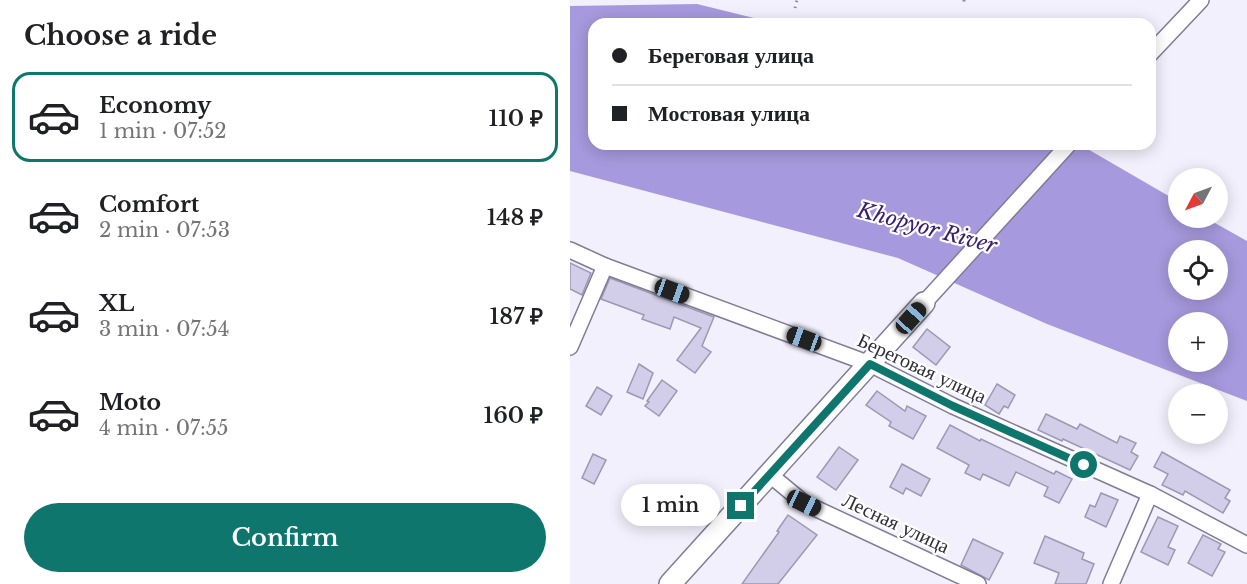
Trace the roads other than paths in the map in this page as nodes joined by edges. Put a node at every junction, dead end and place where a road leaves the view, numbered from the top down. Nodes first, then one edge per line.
1 (1201, 0) edge
2 (1156, 48) edge
3 (1064, 150) edge
4 (570, 250) edge
5 (606, 266) junction
6 (924, 303) joint
7 (570, 347) edge
8 (870, 364) junction
9 (769, 474) junction
10 (1150, 494) junction
11 (1247, 545) edge
12 (670, 584) edge
13 (978, 584) edge
14 (1111, 584) edge

1 - 2 street
3 - 6 street
4 - 5 street, Береговая улица
5 - 7 street
5 - 8 street, Береговая улица
6 - 8 street
8 - 9 street
8 - 10 street, Береговая улица
9 - 12 street
9 - 13 street, Лесная улица
10 - 11 street, Береговая улица
10 - 14 street

